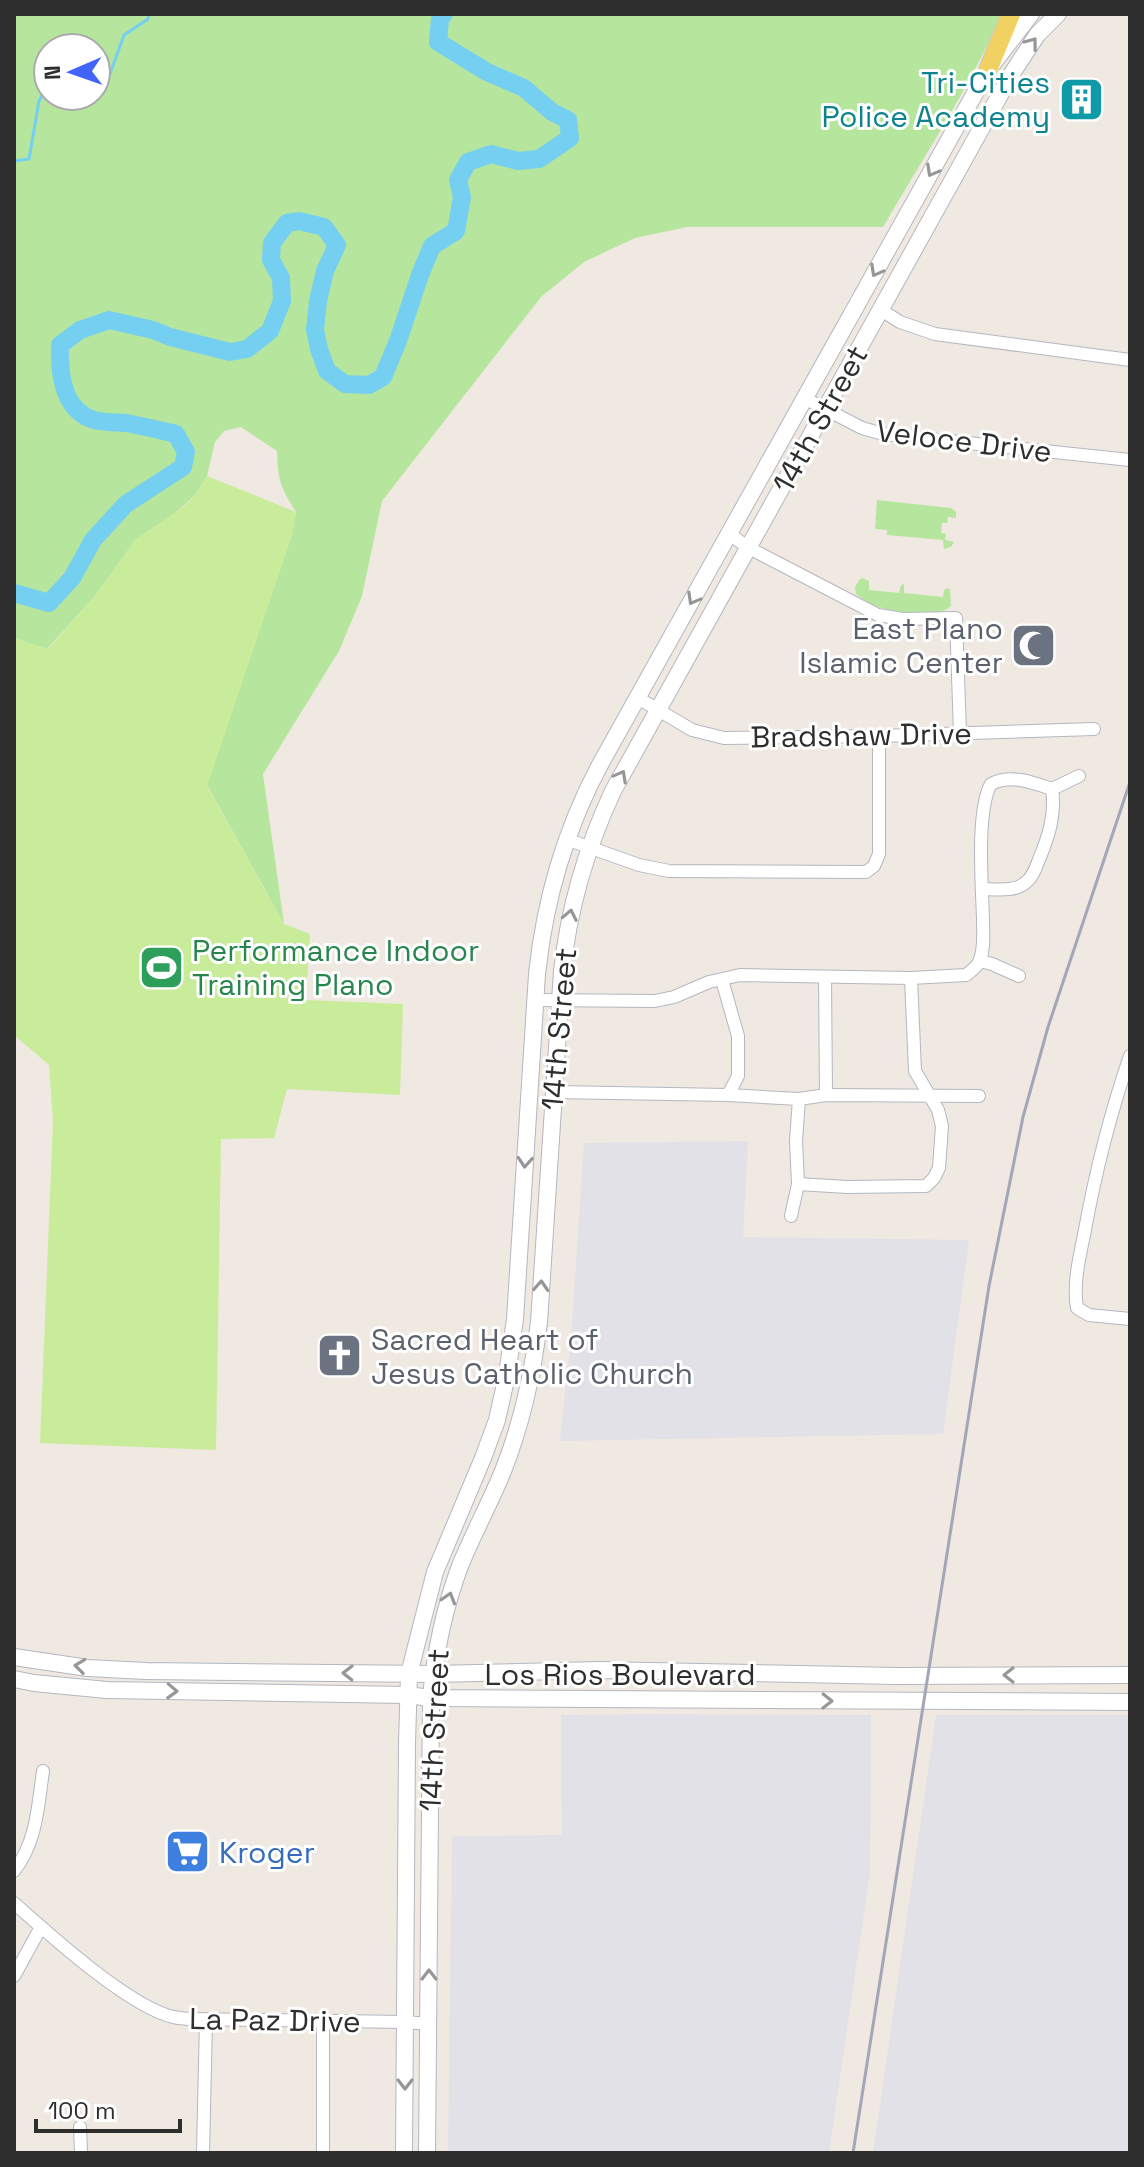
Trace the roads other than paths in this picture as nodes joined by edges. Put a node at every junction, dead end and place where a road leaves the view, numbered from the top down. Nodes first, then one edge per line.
1 (1011, 14) edge
2 (1031, 14) edge
3 (1058, 14) edge
4 (988, 70) junction
5 (914, 203) junction
6 (934, 214) junction
7 (881, 310) junction
8 (1130, 360) edge
9 (804, 398) junction
10 (825, 410) junction
11 (1130, 460) edge
12 (729, 534) junction
13 (749, 548) junction
14 (638, 698) junction
15 (658, 710) junction
16 (1094, 729) dead end
17 (960, 733) junction
18 (879, 736) junction
19 (1079, 776) dead end
20 (1052, 789) junction
21 (566, 839) junction
22 (589, 847) junction
23 (982, 889) junction
24 (980, 961) junction
25 (1019, 976) dead end
26 (825, 977) junction
27 (911, 978) junction
28 (722, 980) junction
29 (536, 1000) junction
30 (560, 1001) junction
31 (1130, 1056) edge
32 (554, 1092) junction
33 (728, 1095) junction
34 (826, 1095) junction
35 (930, 1096) junction
36 (979, 1096) dead end
37 (799, 1099) junction
38 (798, 1184) junction
39 (523, 1201) junction
40 (547, 1203) junction
41 (791, 1216) dead end
42 (515, 1319) junction
43 (1130, 1319) edge
44 (539, 1322) junction
45 (474, 1481) junction
46 (495, 1490) junction
47 (14, 1657) edge
48 (146, 1671) junction
49 (251, 1671) junction
50 (616, 1671) junction
51 (409, 1674) junction
52 (433, 1674) junction
53 (748, 1674) junction
54 (1087, 1675) junction
55 (1130, 1675) edge
56 (14, 1679) edge
57 (142, 1691) junction
58 (251, 1694) junction
59 (407, 1695) junction
60 (431, 1698) junction
61 (620, 1699) junction
62 (749, 1700) junction
63 (1085, 1702) junction
64 (1130, 1702) edge
65 (43, 1771) dead end
66 (14, 1871) edge
67 (406, 1877) junction
68 (429, 1877) junction
69 (14, 1903) edge
70 (41, 1927) junction
71 (14, 1976) edge
72 (206, 2020) junction
73 (323, 2022) junction
74 (405, 2022) junction
75 (429, 2024) junction
76 (80, 2127) dead end
77 (81, 2153) edge
78 (203, 2153) edge
79 (323, 2153) edge
80 (404, 2153) edge
81 (427, 2153) edge

1 - 4 main road
2 - 4 main road, 14th Street
6 -> 3 main road, 14th Street
4 -> 5 main road, 14th Street
5 - 6 main road
5 -> 9 main road, 14th Street
6 - 7 main road, 14th Street
7 - 8 street
7 - 10 main road, 14th Street
9 - 10 street, Veloce Drive
9 - 12 main road, 14th Street
10 - 11 street, Veloce Drive
10 - 13 main road, 14th Street
12 - 13 street
12 -> 14 main road, 14th Street
13 - 15 main road, 14th Street
13 - 17 street
14 - 15 street, Bradshaw Drive
14 - 21 main road, 14th Street
15 - 18 street, Bradshaw Drive
22 -> 15 main road, 14th Street
16 - 17 street, Bradshaw Drive
17 - 18 street, Bradshaw Drive
18 - 22 street
19 - 20 street
20 - 23 street
20 - 23 street
21 - 22 street
21 - 29 main road, 14th Street
30 -> 22 main road, 14th Street
23 - 24 street
24 - 25 street
24 - 27 street
26 - 27 street
26 - 28 street
26 - 34 street
27 - 35 street
28 - 30 street
28 - 33 street
29 - 30 street
29 -> 39 main road, 14th Street
30 - 32 main road, 14th Street
31 - 43 street
32 - 33 street
32 - 40 main road, 14th Street
33 - 37 street
34 - 35 street
34 - 37 street
35 - 36 street
35 - 38 street
37 - 38 street
38 - 41 street
39 - 40 main road
39 - 42 main road, 14th Street
44 -> 40 main road, 14th Street
42 - 44 main road
42 - 45 main road, 14th Street
44 - 46 main road, 14th Street
45 - 46 main road
45 - 51 main road, 14th Street
52 -> 46 main road, 14th Street
48 -> 47 main road, Los Rios Boulevard
48 - 49 main road, Los Rios Boulevard
48 - 57 main road
51 -> 49 main road, Los Rios Boulevard
49 - 58 main road
50 - 52 main road, Los Rios Boulevard
50 - 53 main road, Los Rios Boulevard
50 - 61 main road
51 - 52 main road, Los Rios Boulevard
51 - 59 main road, 14th Street
52 - 60 main road, 14th Street
54 -> 53 main road, Los Rios Boulevard
53 - 62 main road
54 - 55 main road, Los Rios Boulevard
54 - 63 main road
56 - 57 main road, Los Rios Boulevard
57 -> 58 main road, Los Rios Boulevard
58 - 59 main road, Los Rios Boulevard
59 - 60 main road, Los Rios Boulevard
59 - 67 main road, 14th Street
60 - 61 main road, Los Rios Boulevard
60 - 68 main road, 14th Street
61 - 62 main road, Los Rios Boulevard
62 -> 63 main road, Los Rios Boulevard
63 - 64 main road, Los Rios Boulevard
65 - 66 street
67 - 68 main road
67 - 74 main road, 14th Street
75 -> 68 main road, 14th Street
69 - 70 street, La Paz Drive
70 - 71 street
70 - 72 street, La Paz Drive
72 - 73 street, La Paz Drive
72 - 78 street
73 - 74 street, La Paz Drive
73 - 79 street
74 - 75 street, La Paz Drive
74 -> 80 main road, 14th Street
75 - 81 main road, 14th Street
76 - 77 street

